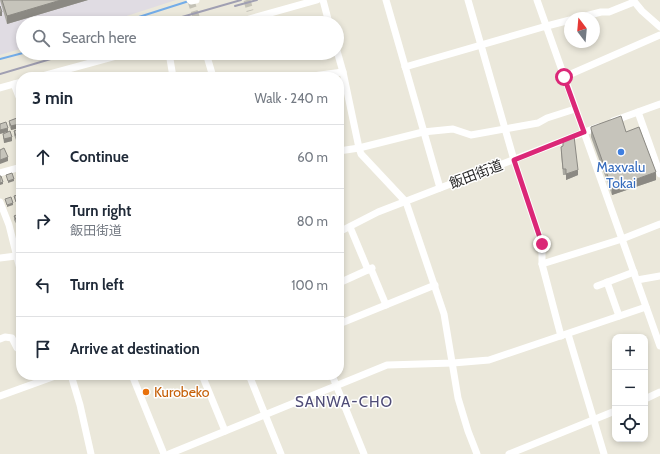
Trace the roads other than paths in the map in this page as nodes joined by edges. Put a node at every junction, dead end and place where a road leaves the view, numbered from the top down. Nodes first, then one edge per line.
1 (317, 0) edge
2 (323, 0) edge
3 (386, 0) edge
4 (468, 0) edge
5 (537, 0) edge
6 (633, 1) edge
7 (600, 12) edge
8 (250, 16) edge
9 (327, 16) edge
10 (564, 22) edge
11 (546, 26) junction
12 (660, 27) edge
13 (660, 36) edge
14 (481, 45) junction
15 (103, 60) edge
16 (170, 60) edge
17 (208, 60) edge
18 (340, 60) edge
19 (405, 67) junction
20 (62, 72) edge
21 (172, 72) edge
22 (212, 72) edge
23 (343, 72) edge
24 (344, 77) edge
25 (564, 77) junction
26 (16, 83) edge
27 (0, 88) edge
28 (660, 104) edge
29 (575, 109) junction
30 (638, 112) junction
31 (505, 128) junction
32 (423, 132) junction
33 (584, 132) junction
34 (359, 148) junction
35 (344, 150) edge
36 (514, 160) junction
37 (16, 168) edge
38 (0, 173) edge
39 (660, 174) edge
40 (440, 188) junction
41 (0, 202) edge
42 (406, 202) junction
43 (660, 224) edge
44 (350, 227) junction
45 (344, 230) edge
46 (622, 239) junction
47 (16, 256) joint
48 (0, 258) edge
49 (542, 264) junction
50 (371, 269) junction
51 (634, 272) junction
52 (660, 276) edge
53 (637, 280) junction
54 (344, 281) edge
55 (607, 282) junction
56 (435, 285) junction
57 (597, 286) dead end
58 (386, 305) junction
59 (646, 307) junction
60 (619, 316) junction
61 (344, 322) edge
62 (565, 335) junction
63 (0, 339) edge
64 (16, 346) edge
65 (660, 346) edge
66 (453, 363) junction
67 (44, 380) edge
68 (72, 380) edge
69 (134, 380) edge
70 (204, 380) edge
71 (251, 380) edge
72 (334, 380) edge
73 (336, 386) junction
74 (660, 392) edge
75 (0, 396) edge
76 (648, 398) edge
77 (612, 412) edge
78 (265, 415) junction
79 (594, 420) junction
80 (225, 431) junction
81 (91, 454) edge
82 (164, 454) edge
83 (169, 454) edge
84 (281, 454) edge
85 (364, 454) edge
86 (477, 454) edge
87 (509, 454) edge
88 (604, 454) edge

1 - 8 street
2 - 9 street
3 - 19 street
4 - 14 street
5 - 11 street
6 - 7 street
6 - 12 street
10 - 11 street
11 - 14 street
11 - 25 street
13 - 25 street
14 - 19 street
14 - 31 street
15 - 20 street
16 - 21 street
17 - 22 street
18 - 23 street
19 - 32 street
24 - 34 street
25 - 29 street
26 - 27 street
28 - 30 street, 飯田街道
29 - 31 street
29 - 33 street
30 - 33 street, 飯田街道
30 - 39 street
31 - 32 street
31 - 36 street
32 - 34 street
32 - 40 street
33 - 36 street, 飯田街道
33 - 46 street
34 - 35 street
34 - 42 street
36 - 40 street, 飯田街道
36 - 49 street
37 - 38 street
40 - 42 street, 飯田街道
41 - 47 street
42 - 44 street, 飯田街道
42 - 56 street
43 - 46 street
44 - 45 street, 飯田街道
44 - 50 street
46 - 49 street
46 - 51 street
47 - 48 street
49 - 62 street
50 - 54 street
50 - 58 street
51 - 53 street
51 - 55 street
52 - 53 street
53 - 59 street
55 - 57 street
55 - 60 street
56 - 58 street
56 - 66 street
58 - 61 street
59 - 60 street
59 - 65 street
60 - 62 street
62 - 66 street
62 - 79 street
63 - 64 street
66 - 73 street
66 - 86 street
67 - 75 street
68 - 81 street
69 - 82 street
70 - 80 street
71 - 78 street
72 - 73 street
73 - 78 street
73 - 85 street
74 - 76 street
77 - 79 street
78 - 80 street
78 - 84 street
79 - 87 street
79 - 88 street
80 - 83 street

